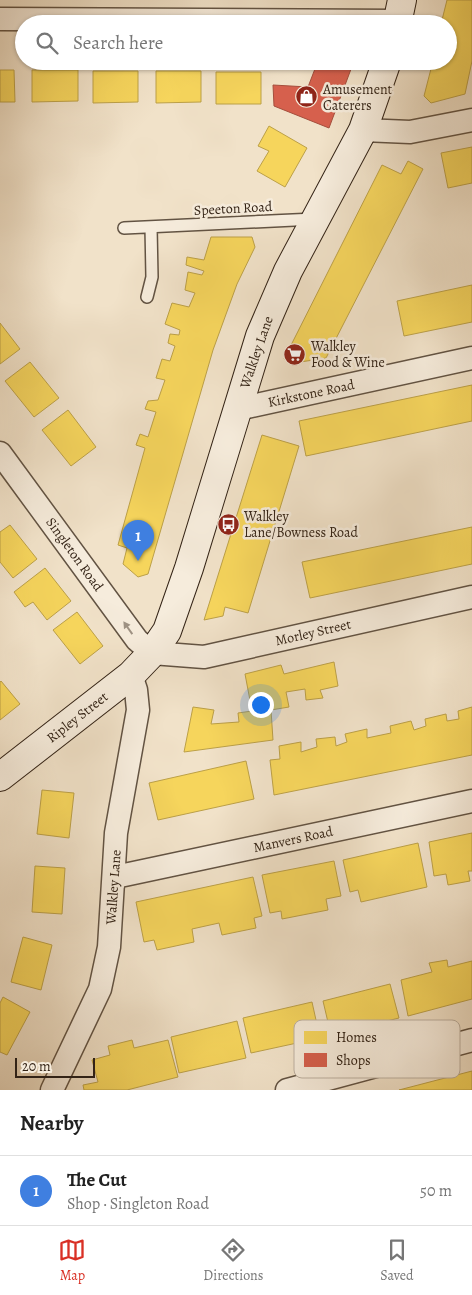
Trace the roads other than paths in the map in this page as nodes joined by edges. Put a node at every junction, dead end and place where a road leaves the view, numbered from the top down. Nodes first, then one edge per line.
1 (0, 19) edge
2 (15, 19) edge
3 (384, 70) edge
4 (472, 120) edge
5 (363, 130) junction
6 (316, 219) junction
7 (151, 227) junction
8 (124, 228) dead end
9 (147, 297) dead end
10 (472, 358) edge
11 (238, 409) junction
12 (0, 453) edge
13 (472, 597) edge
14 (152, 653) junction
15 (131, 674) junction
16 (0, 777) edge
17 (472, 802) edge
18 (115, 876) junction
19 (331, 1078) edge
20 (52, 1090) edge
21 (287, 1090) edge

1 - 2 street
3 - 5 street, Walkley Lane
4 - 5 street
5 - 6 street, Walkley Lane
6 - 7 lane, Speeton Road
6 - 11 street, Walkley Lane
7 - 8 lane, Speeton Road
7 - 9 lane
10 - 11 street, Kirkstone Road
11 - 14 street, Walkley Lane
14 -> 12 street, Singleton Road
13 - 14 street, Morley Street
14 - 15 street, Ripley Street
15 - 16 street, Ripley Street
15 - 18 street, Walkley Lane
17 - 18 street, Manvers Road
18 - 20 street, Walkley Lane
19 - 21 street

